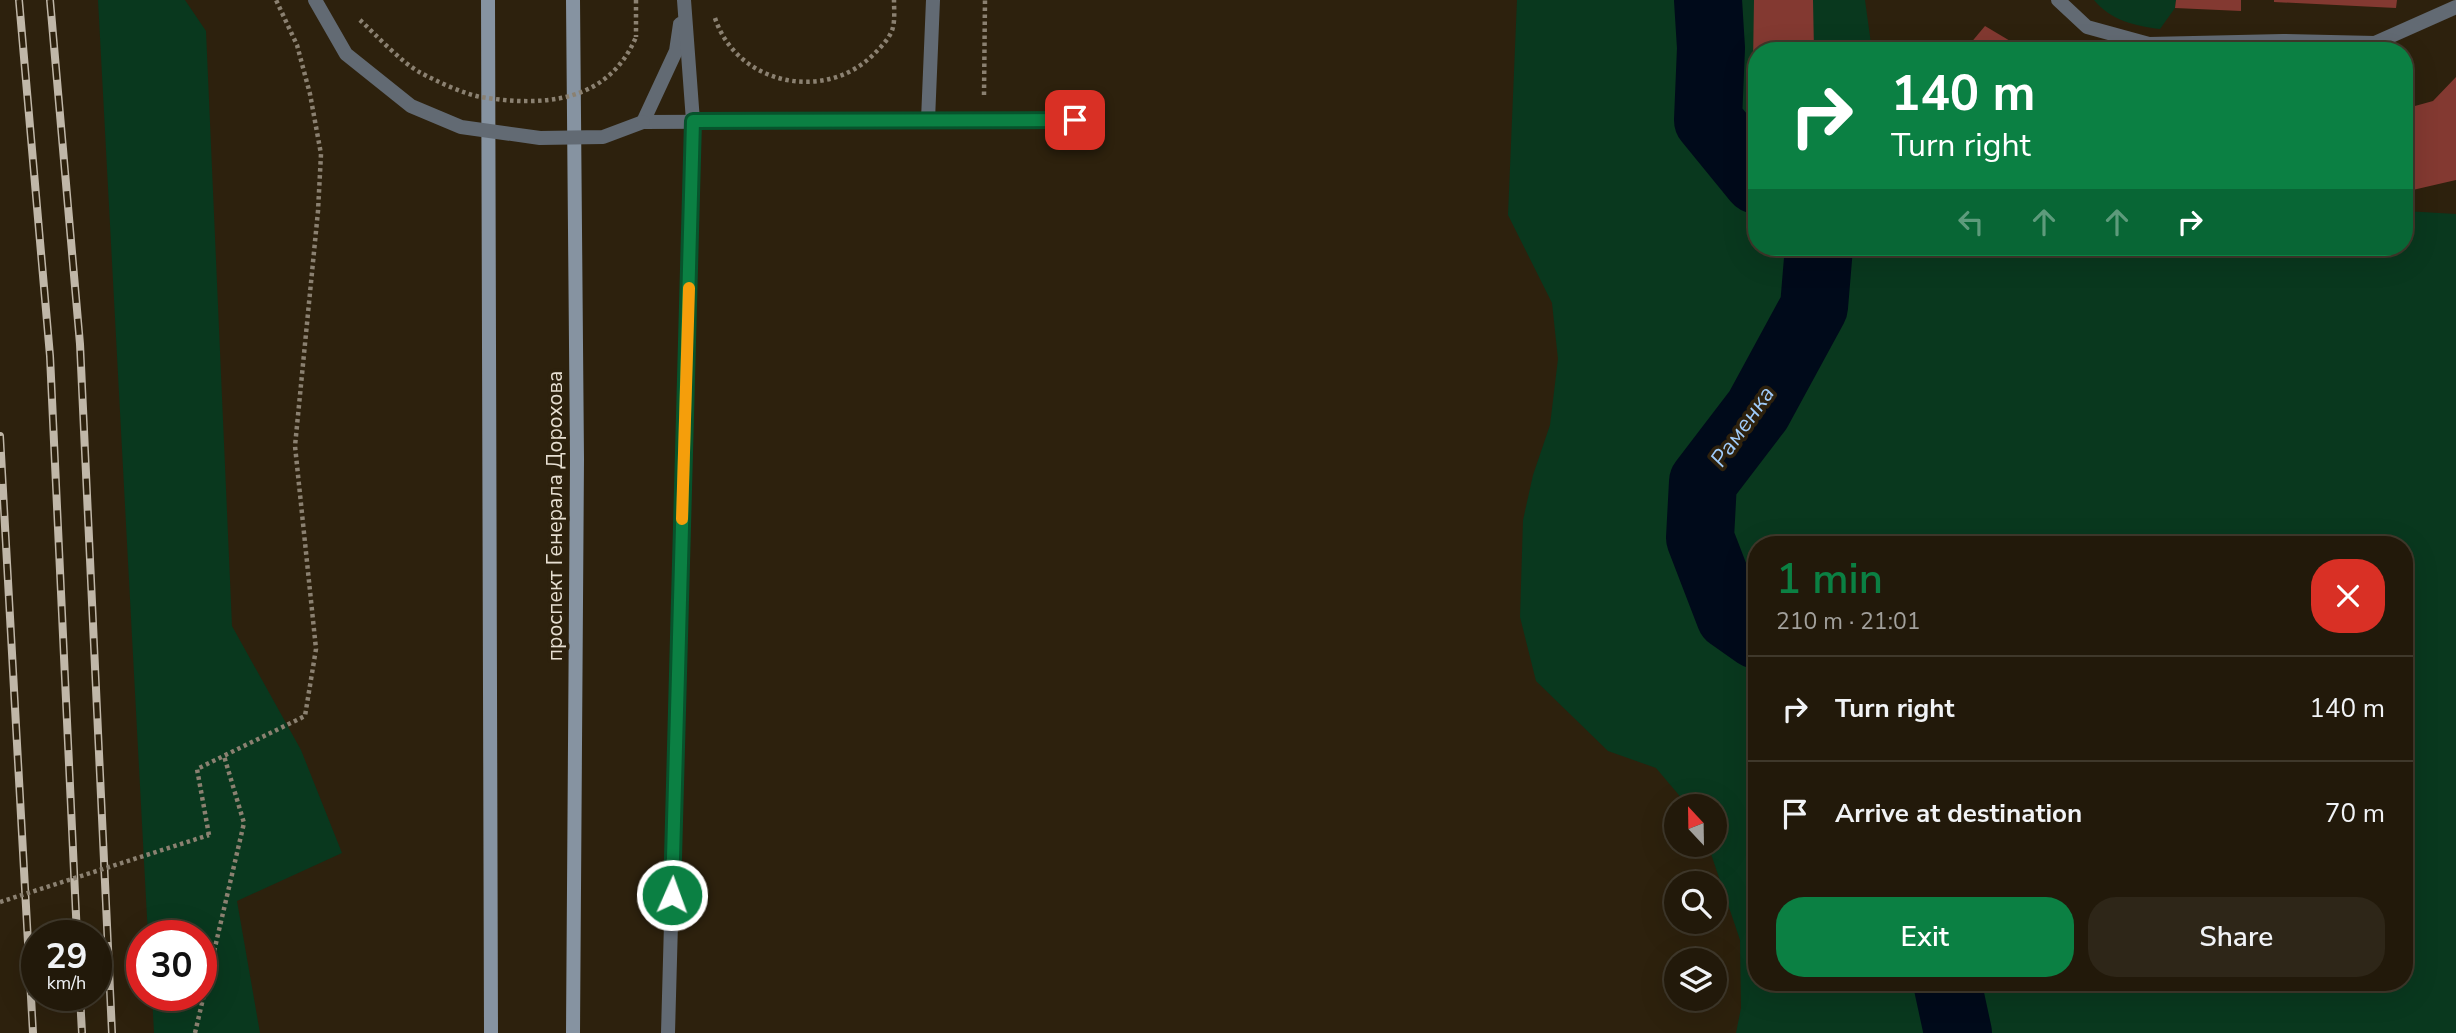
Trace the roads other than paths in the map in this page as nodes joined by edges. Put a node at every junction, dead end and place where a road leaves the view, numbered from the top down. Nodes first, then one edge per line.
1 (315, 0) edge
2 (488, 0) edge
3 (573, 0) edge
4 (933, 0) edge
5 (2058, 0) edge
6 (684, 2) edge
7 (2456, 7) edge
8 (2142, 42) edge
9 (2238, 42) edge
10 (2329, 42) edge
11 (2377, 42) edge
12 (928, 120) junction
13 (1075, 120) dead end
14 (693, 121) junction
15 (643, 122) junction
16 (491, 1033) edge
17 (573, 1033) edge
18 (668, 1033) edge

1 - 15 street, bridge
2 - 16 main road
3 - 17 main road, проспект Генерала Дорохова
4 - 12 street
5 - 8 street
6 - 14 street
6 - 15 street
7 - 11 street
9 - 10 street
12 - 13 street
12 - 14 street
14 - 15 street
14 - 18 street

